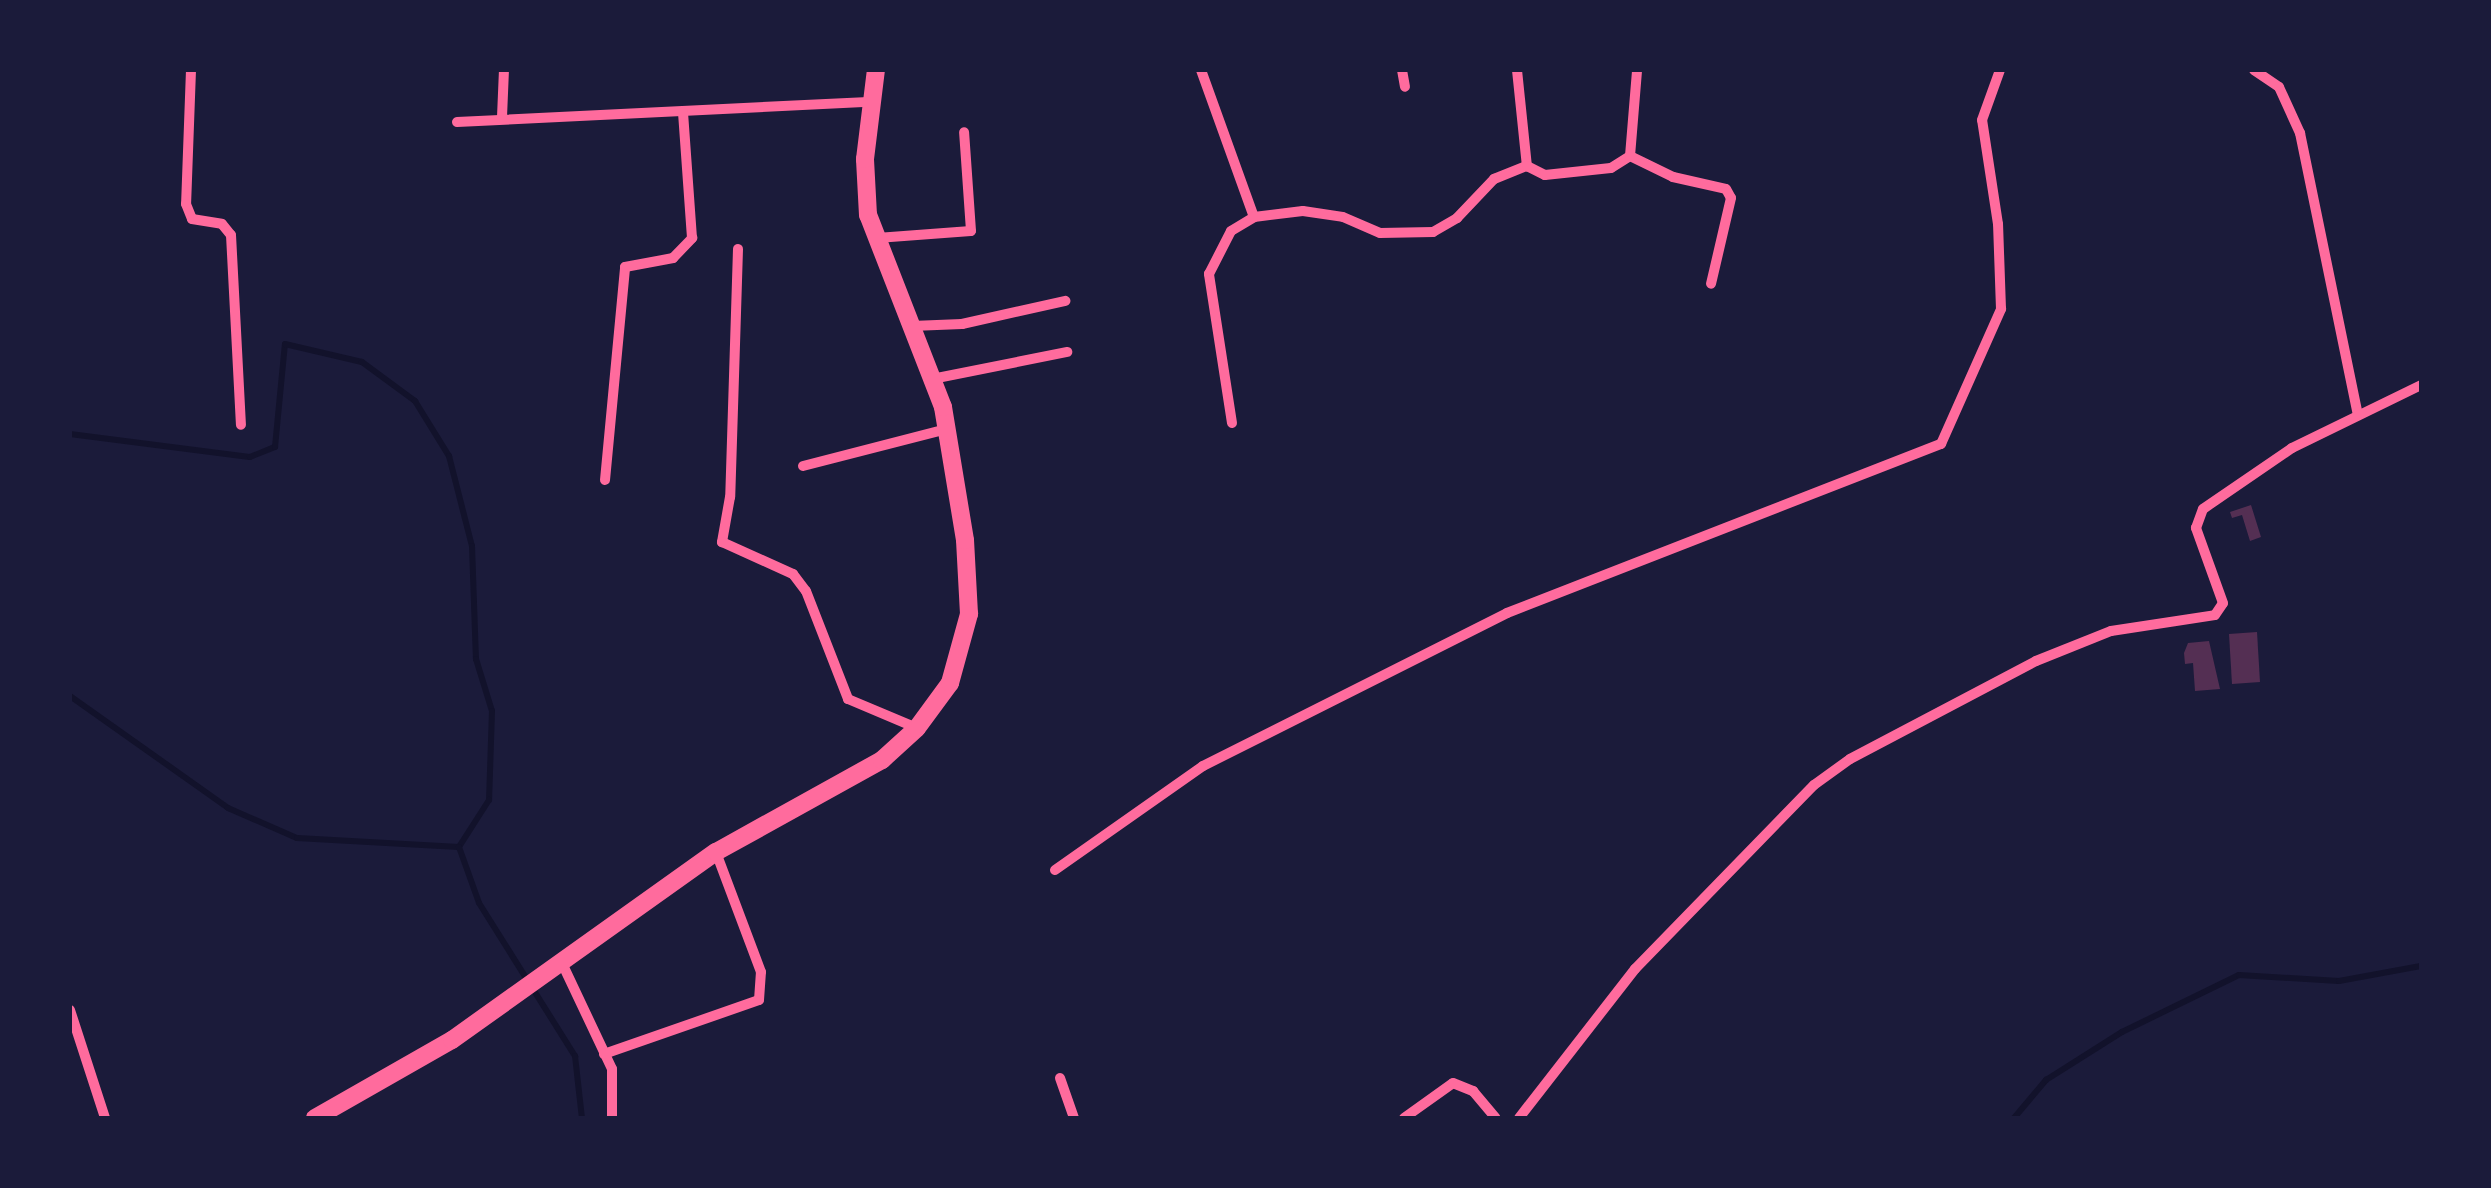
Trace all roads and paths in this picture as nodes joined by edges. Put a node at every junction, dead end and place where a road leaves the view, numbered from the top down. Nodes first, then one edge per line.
1 (192, 70) edge
2 (504, 70) edge
3 (876, 70) edge
4 (1201, 70) edge
5 (1402, 70) edge
6 (1517, 70) edge
7 (1637, 70) edge
8 (2000, 70) edge
9 (2254, 70) edge
10 (1405, 86) dead end
11 (870, 102) junction
12 (683, 112) junction
13 (502, 117) junction
14 (457, 122) dead end
15 (964, 132) dead end
16 (1630, 156) junction
17 (1527, 166) junction
18 (1254, 217) junction
19 (877, 238) junction
20 (738, 249) dead end
21 (1710, 284) dead end
22 (1064, 301) dead end
23 (912, 326) junction
24 (1067, 352) dead end
25 (932, 379) junction
26 (2421, 384) edge
27 (2358, 416) junction
28 (1232, 423) dead end
29 (241, 424) dead end
30 (947, 430) junction
31 (802, 466) dead end
32 (605, 480) dead end
33 (918, 728) junction
34 (716, 852) junction
35 (1055, 870) dead end
36 (560, 958) junction
37 (70, 1010) edge
38 (604, 1054) junction
39 (1060, 1078) dead end
40 (105, 1118) edge
41 (315, 1118) edge
42 (612, 1118) edge
43 (1074, 1118) edge
44 (1404, 1118) edge
45 (1496, 1118) edge
46 (1519, 1118) edge

1 - 29 street
2 - 13 street
3 - 11 main road
4 - 18 street
5 - 10 street
6 - 17 street
7 - 16 street
8 - 35 street
9 - 27 street
11 - 12 street
11 - 19 main road
12 - 13 street
12 - 32 street
13 - 14 street
15 - 19 street
16 - 17 street
16 - 21 street
17 - 18 street
18 - 28 street
19 - 23 main road
20 - 33 street
22 - 23 street
23 - 25 main road
24 - 25 street
25 - 30 main road
26 - 27 street
27 - 46 street
30 - 31 street
30 - 33 main road
33 - 34 main road
34 - 36 main road
34 - 38 street
36 - 38 street
36 - 41 main road
37 - 40 street
38 - 42 street
39 - 43 street
44 - 45 street

